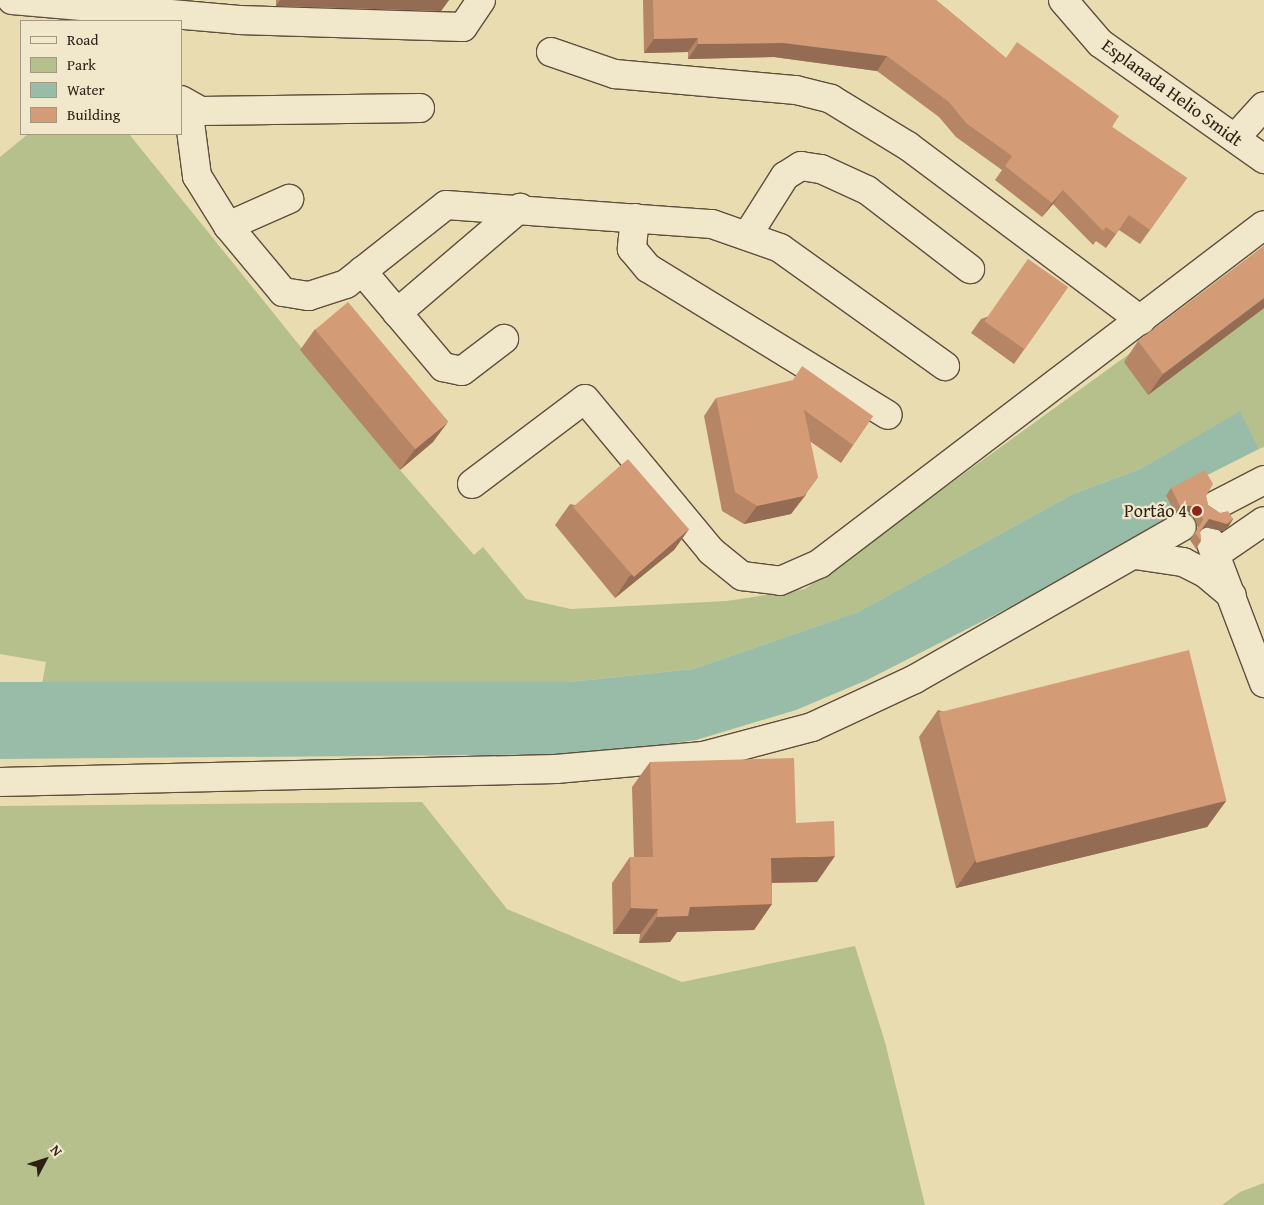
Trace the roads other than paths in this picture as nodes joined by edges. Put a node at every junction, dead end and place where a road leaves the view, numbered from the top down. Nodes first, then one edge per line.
1 (481, 0) edge
2 (1063, 0) edge
3 (19, 1) edge
4 (239, 10) edge
5 (165, 17) edge
6 (551, 52) dead end
7 (184, 104) edge
8 (1264, 106) edge
9 (420, 108) dead end
10 (1235, 138) junction
11 (1264, 159) edge
12 (289, 199) dead end
13 (520, 208) junction
14 (635, 218) junction
15 (1264, 225) edge
16 (228, 226) junction
17 (747, 236) junction
18 (970, 269) dead end
19 (362, 271) junction
20 (397, 313) junction
21 (1141, 320) junction
22 (504, 339) dead end
23 (945, 366) dead end
24 (888, 415) dead end
25 (1264, 480) edge
26 (472, 484) dead end
27 (1216, 505) dead end
28 (1264, 521) edge
29 (1182, 527) dead end
30 (1135, 555) junction
31 (1235, 599) junction
32 (1264, 683) edge
33 (0, 782) edge

1 - 4 street
2 - 10 street, Esplanada Helio Smidt
3 - 5 street
4 - 5 street
6 - 21 street
7 - 9 street
7 - 16 street
8 - 10 street
10 - 11 street, Esplanada Helio Smidt
12 - 16 street
13 - 14 street
13 - 19 street
13 - 20 street
14 - 17 street
14 - 24 street
15 - 21 street
16 - 19 street
17 - 18 street
17 - 23 street
19 - 20 street
20 - 22 street
21 - 26 street
25 - 27 street
28 - 31 street
29 - 30 street
30 - 31 street
30 - 33 street
31 - 32 street

